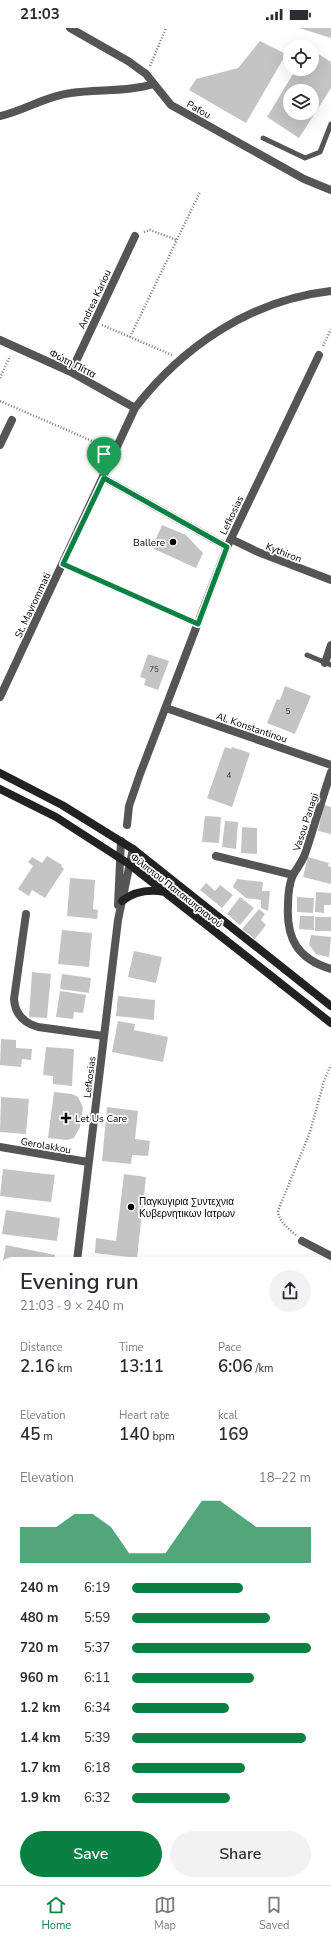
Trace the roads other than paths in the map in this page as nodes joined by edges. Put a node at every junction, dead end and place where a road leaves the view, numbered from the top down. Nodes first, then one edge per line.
1 (70, 28) edge
2 (154, 84) junction
3 (0, 116) edge
4 (331, 124) edge
5 (263, 138) dead end
6 (331, 190) edge
7 (135, 236) road end
8 (331, 291) edge
9 (0, 340) edge
10 (319, 355) road end
11 (71, 372) junction
12 (135, 408) junction
13 (12, 420) dead end
14 (0, 445) edge
15 (104, 478) junction
16 (231, 539) junction
17 (227, 547) junction
18 (331, 580) edge
19 (331, 645) edge
20 (306, 655) dead end
21 (328, 664) edge
22 (0, 697) edge
23 (166, 708) junction
24 (331, 765) edge
25 (331, 772) edge
26 (0, 773) edge
27 (0, 789) edge
28 (127, 825) dead end
29 (121, 841) junction
30 (133, 848) junction
31 (216, 856) dead end
32 (120, 858) junction
33 (130, 864) junction
34 (293, 875) junction
35 (165, 892) junction
36 (122, 901) junction
37 (26, 914) dead end
38 (118, 920) junction
39 (331, 969) edge
40 (331, 1006) edge
41 (331, 1023) edge
42 (104, 1036) junction
43 (0, 1147) edge
44 (88, 1162) junction
45 (302, 1241) road end
46 (331, 1256) edge
47 (77, 1257) edge

1 - 2 street, Pafou
2 - 3 street
2 - 6 street, Pafou
4 - 5 lane
7 - 11 street, Andrea Kariou
8 - 12 street, St. Mavrommati
9 - 11 street, Φώτη Πίττα
10 - 16 street, Lefkosias
11 - 12 street, Φώτη Πίττα
12 - 15 street, St. Mavrommati
13 - 14 street
15 - 17 street
15 - 22 street, St. Mavrommati
16 - 17 street, Lefkosias
16 - 18 street, Kythiron
17 - 23 street, Lefkosias
19 - 21 street
20 - 21 lane
23 - 24 street, Al. Konstantinou
23 - 28 street, Lefkosias
25 - 34 street, Vasou Panagi
26 - 29 main road, Φίλιππου Παπακυπριανού
27 - 32 main road, Φίλιππου Παπακυπριανού
29 - 30 main road, Φίλιππου Παπακυπριανού
29 - 32 street, Lefkosias
30 - 33 street, Lefkosias
30 - 40 main road, Φίλιππου Παπακυπριανού
31 - 34 street
32 - 33 main road, Φίλιππου Παπακυπριανού
32 - 38 street, Lefkosias
33 - 35 main road, Φίλιππου Παπακυπριανού
33 - 36 street, Lefkosias
34 - 39 street, Vasou Panagi
35 - 36 main road
35 - 41 main road, Φίλιππου Παπακυπριανού
36 - 38 street, Lefkosias
37 - 42 street
38 - 42 street, Lefkosias
42 - 44 street, Lefkosias
43 - 44 street, Gerolakkou
44 - 47 street, Lefkosias
45 - 46 street

